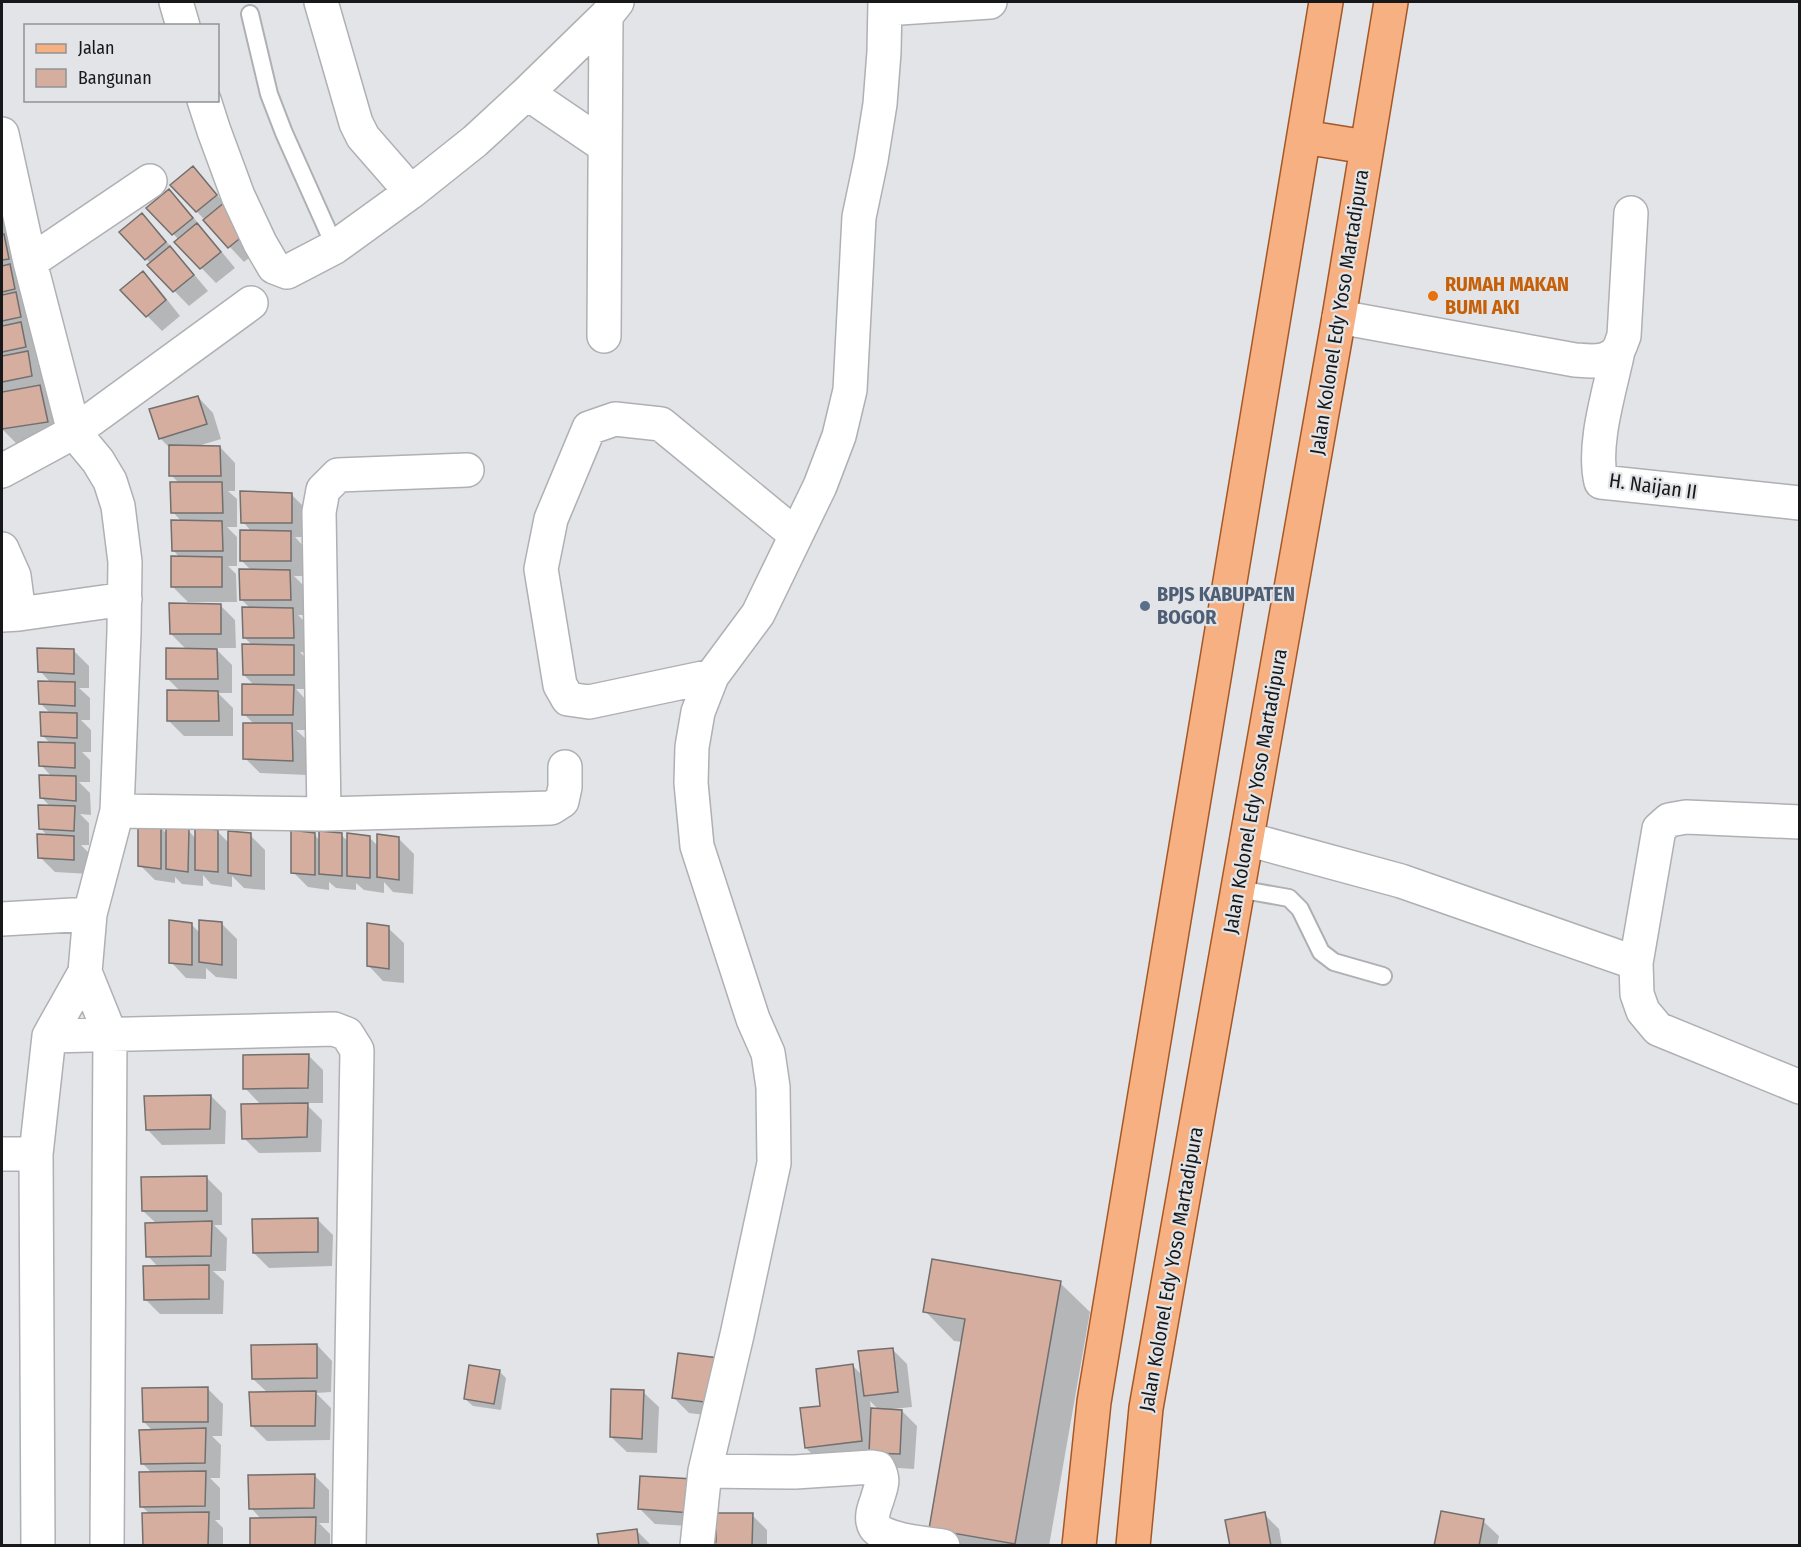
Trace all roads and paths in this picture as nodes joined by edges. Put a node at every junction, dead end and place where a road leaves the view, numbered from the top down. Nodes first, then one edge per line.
1 (176, 2) edge
2 (321, 2) edge
3 (990, 2) edge
4 (1326, 2) edge
5 (1391, 2) edge
6 (885, 5) edge
7 (612, 9) edge
8 (250, 14) dead end
9 (182, 24) edge
10 (527, 93) junction
11 (205, 102) edge
12 (2, 134) edge
13 (1305, 137) junction
14 (605, 146) junction
15 (1366, 147) junction
16 (150, 181) dead end
17 (411, 192) junction
18 (1631, 213) dead end
19 (335, 247) junction
20 (30, 262) junction
21 (251, 303) dead end
22 (1340, 317) junction
23 (604, 336) dead end
24 (1618, 351) junction
25 (74, 432) junction
26 (467, 470) dead end
27 (2, 471) edge
28 (1800, 503) edge
29 (796, 535) junction
30 (2, 549) edge
31 (125, 599) junction
32 (10, 615) edge
33 (712, 676) junction
34 (565, 767) dead end
35 (117, 810) junction
36 (324, 814) junction
37 (1800, 822) edge
38 (1247, 839) junction
39 (1238, 889) junction
40 (90, 914) junction
41 (2, 919) edge
42 (1636, 963) junction
43 (85, 972) junction
44 (1383, 976) dead end
45 (111, 1034) junction
46 (49, 1035) junction
47 (1800, 1087) edge
48 (2, 1154) edge
49 (36, 1154) junction
50 (705, 1471) junction
51 (38, 1545) edge
52 (107, 1545) edge
53 (350, 1545) edge
54 (697, 1545) edge
55 (943, 1545) edge
56 (1079, 1545) edge
57 (1133, 1545) edge

1 - 9 street
2 - 17 street
3 - 6 street
4 - 13 main road
5 - 15 main road, Jalan Kolonel Edy Yoso Martadipura
6 - 29 street
7 - 10 street
7 - 14 street
8 - 19 lane
10 - 14 street
10 - 17 street
11 - 19 street
12 - 20 street
13 - 15 main road
13 - 56 main road
14 - 23 street
15 - 22 main road, Jalan Kolonel Edy Yoso Martadipura
16 - 20 street
17 - 19 street
18 - 24 street
20 - 25 street
21 - 25 street
22 - 24 street
22 - 38 main road, Jalan Kolonel Edy Yoso Martadipura
24 - 28 street, H. Naijan II
25 - 27 street
25 - 31 street
26 - 36 street
29 - 33 street
29 - 33 street
30 - 32 street
31 - 32 street
31 - 35 street
33 - 50 street
34 - 36 street
35 - 36 street
35 - 40 street
37 - 42 street
38 - 39 main road, Jalan Kolonel Edy Yoso Martadipura
38 - 42 street
39 - 44 lane
39 - 57 main road, Jalan Kolonel Edy Yoso Martadipura
40 - 41 street
40 - 43 street
42 - 47 street
43 - 45 street
43 - 46 street
45 - 46 street
45 - 52 street
45 - 53 street
46 - 49 street
48 - 49 street
49 - 51 street
50 - 54 street
50 - 55 street

